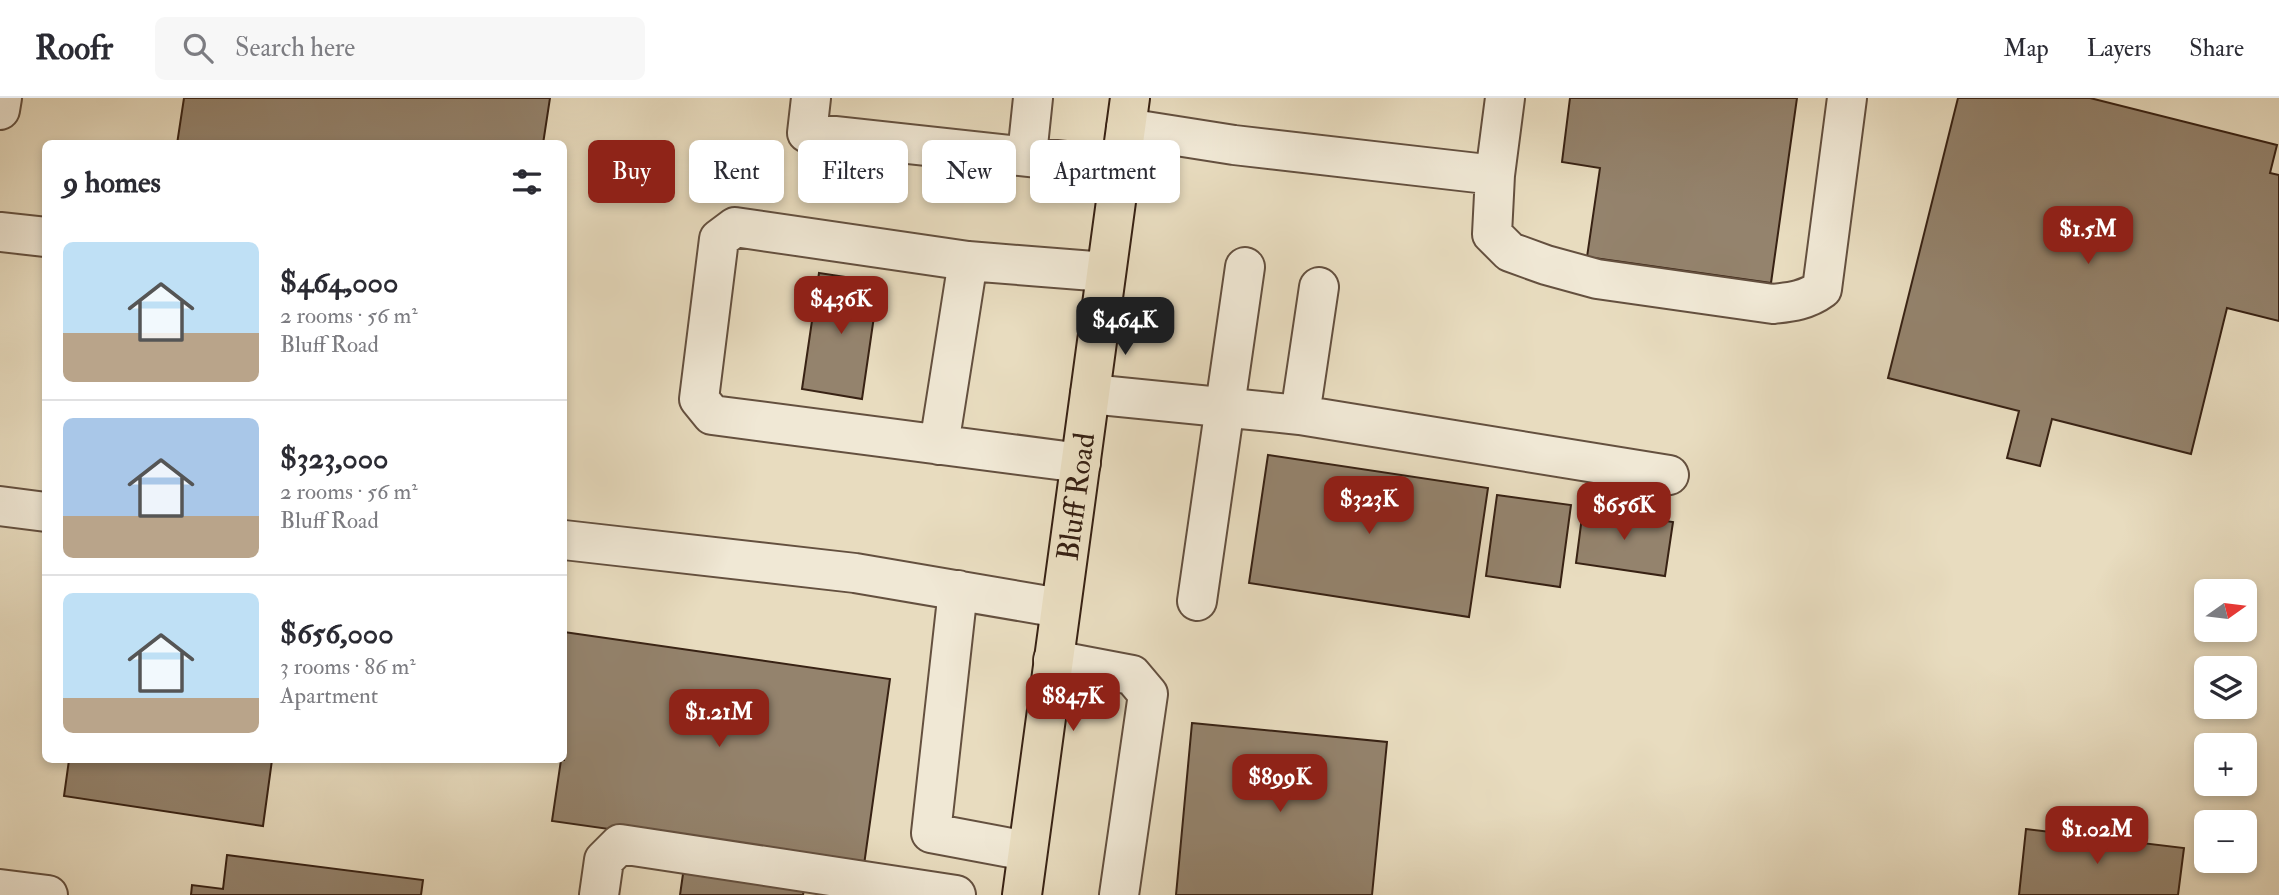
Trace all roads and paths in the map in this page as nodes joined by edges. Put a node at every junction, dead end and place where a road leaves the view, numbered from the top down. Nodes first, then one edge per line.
1 (2, 98) edge
2 (811, 98) edge
3 (1033, 98) edge
4 (1505, 98) edge
5 (1847, 98) edge
6 (0, 110) edge
7 (1128, 113) edge
8 (1124, 140) edge
9 (1027, 155) junction
10 (1030, 155) edge
11 (1495, 175) junction
12 (1116, 203) edge
13 (0, 232) edge
14 (42, 237) edge
15 (968, 261) junction
16 (1245, 267) dead end
17 (1107, 272) junction
18 (1319, 287) dead end
19 (1090, 394) junction
20 (1225, 407) junction
21 (1300, 415) junction
22 (939, 445) junction
23 (1081, 463) junction
24 (1669, 475) dead end
25 (0, 506) edge
26 (42, 511) edge
27 (567, 540) edge
28 (958, 590) junction
29 (1197, 601) dead end
30 (1060, 608) junction
31 (1053, 660) junction
32 (1027, 851) junction
33 (0, 889) edge
34 (882, 890) edge
35 (48, 895) edge
36 (599, 895) edge
37 (956, 895) edge
38 (1022, 895) edge
39 (1119, 895) edge

1 - 6 street
2 - 9 street
3 - 9 street
4 - 11 street
5 - 11 street
7 - 8 main road, Bluff Road
7 - 11 street
9 - 10 street
12 - 17 main road, Bluff Road
13 - 14 street
15 - 17 street
15 - 22 street
15 - 22 street
16 - 20 street
17 - 19 main road, Bluff Road
18 - 21 street
19 - 20 street
19 - 23 main road, Bluff Road
20 - 21 street
20 - 29 street
21 - 24 street
22 - 23 street
23 - 30 main road, Bluff Road
25 - 26 street
27 - 28 street
28 - 30 street
28 - 32 street
30 - 31 main road, Bluff Road
31 - 32 main road, Bluff Road
31 - 39 street
32 - 38 main road, Bluff Road
33 - 35 street
34 - 36 street
34 - 37 street

